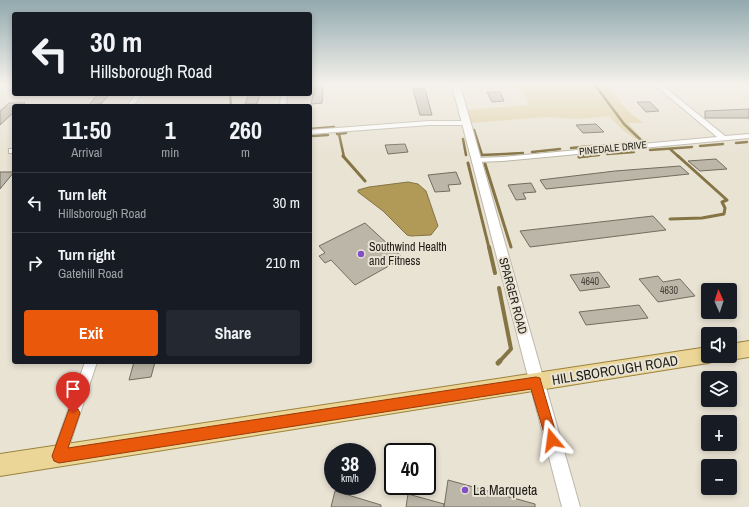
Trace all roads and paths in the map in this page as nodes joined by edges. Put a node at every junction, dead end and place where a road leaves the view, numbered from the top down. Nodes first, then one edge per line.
1 (462, 109) edge
2 (687, 109) edge
3 (466, 123) junction
4 (312, 132) edge
5 (749, 136) edge
6 (723, 138) junction
7 (476, 160) junction
8 (749, 349) edge
9 (737, 351) edge
10 (701, 356) edge
11 (90, 364) edge
12 (536, 382) junction
13 (59, 456) junction
14 (0, 465) edge
15 (571, 507) edge

1 - 3 street, SPARGER ROAD
2 - 6 street
3 - 4 street
3 - 7 street, SPARGER ROAD
5 - 6 street, PINEDALE DRIVE
6 - 7 street, PINEDALE DRIVE
7 - 12 street, SPARGER ROAD
8 - 9 main road
10 - 12 main road, HILLSBOROUGH ROAD
11 - 13 street
12 - 13 main road, HILLSBOROUGH ROAD
12 - 15 street, SPARGER ROAD
13 - 14 main road, HILLSBOROUGH ROAD

